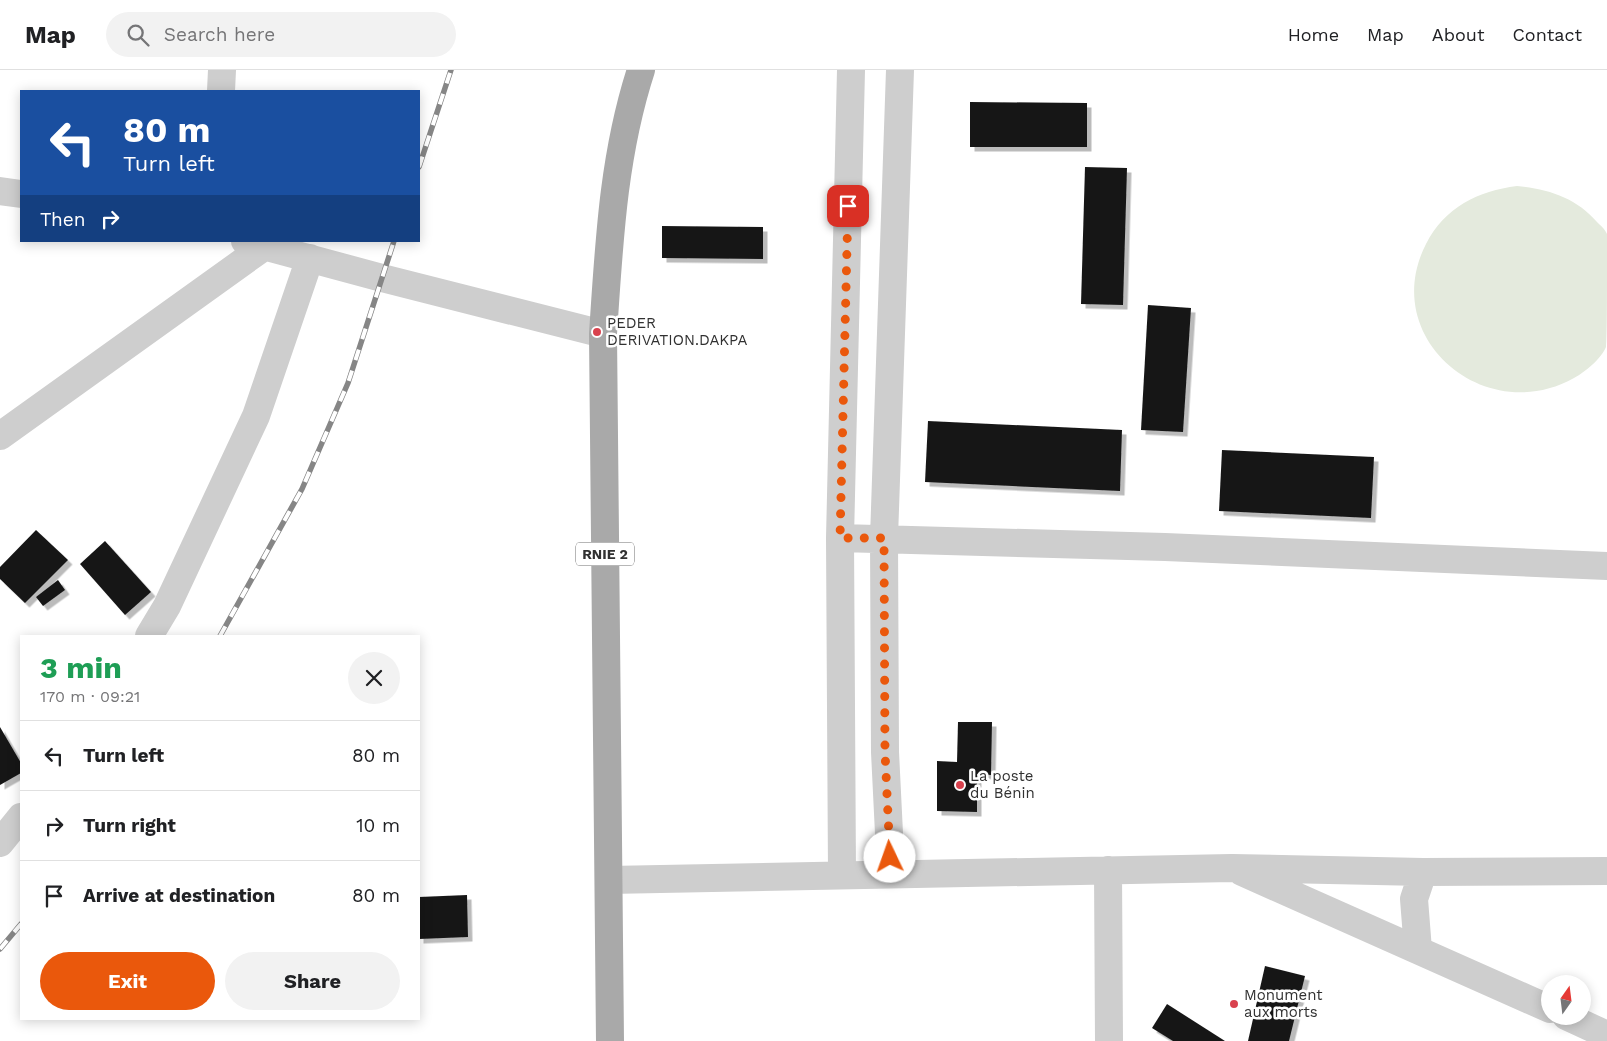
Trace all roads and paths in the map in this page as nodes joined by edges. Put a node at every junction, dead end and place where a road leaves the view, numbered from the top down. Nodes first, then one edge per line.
1 (222, 70) edge
2 (641, 70) edge
3 (851, 70) edge
4 (900, 70) edge
5 (221, 90) edge
6 (0, 191) edge
7 (20, 194) edge
8 (255, 243) edge
9 (310, 258) junction
10 (603, 334) junction
11 (0, 436) edge
12 (840, 538) junction
13 (884, 538) junction
14 (1607, 566) edge
15 (150, 635) edge
16 (20, 818) edge
17 (0, 843) edge
18 (1232, 868) junction
19 (1108, 870) junction
20 (1607, 871) edge
21 (1423, 872) junction
22 (891, 874) junction
23 (842, 876) junction
24 (609, 880) junction
25 (1418, 950) junction
26 (1541, 1005) edge
27 (1586, 1025) edge
28 (1607, 1034) edge
29 (610, 1041) edge
30 (1109, 1041) edge

1 - 5 street
2 - 10 main road, RNIE 2
3 - 12 street
4 - 13 street
6 - 7 street
8 - 9 street
8 - 11 street
9 - 10 street
9 - 15 street
10 - 24 main road, RNIE 2
12 - 13 street
12 - 23 street
13 - 14 street
13 - 22 street
16 - 17 street
18 - 19 street
18 - 21 street
18 - 25 street
19 - 22 street
19 - 30 street
20 - 21 street
21 - 25 street
22 - 23 street
23 - 24 street
24 - 29 main road, RNIE 2
25 - 26 street
27 - 28 street

